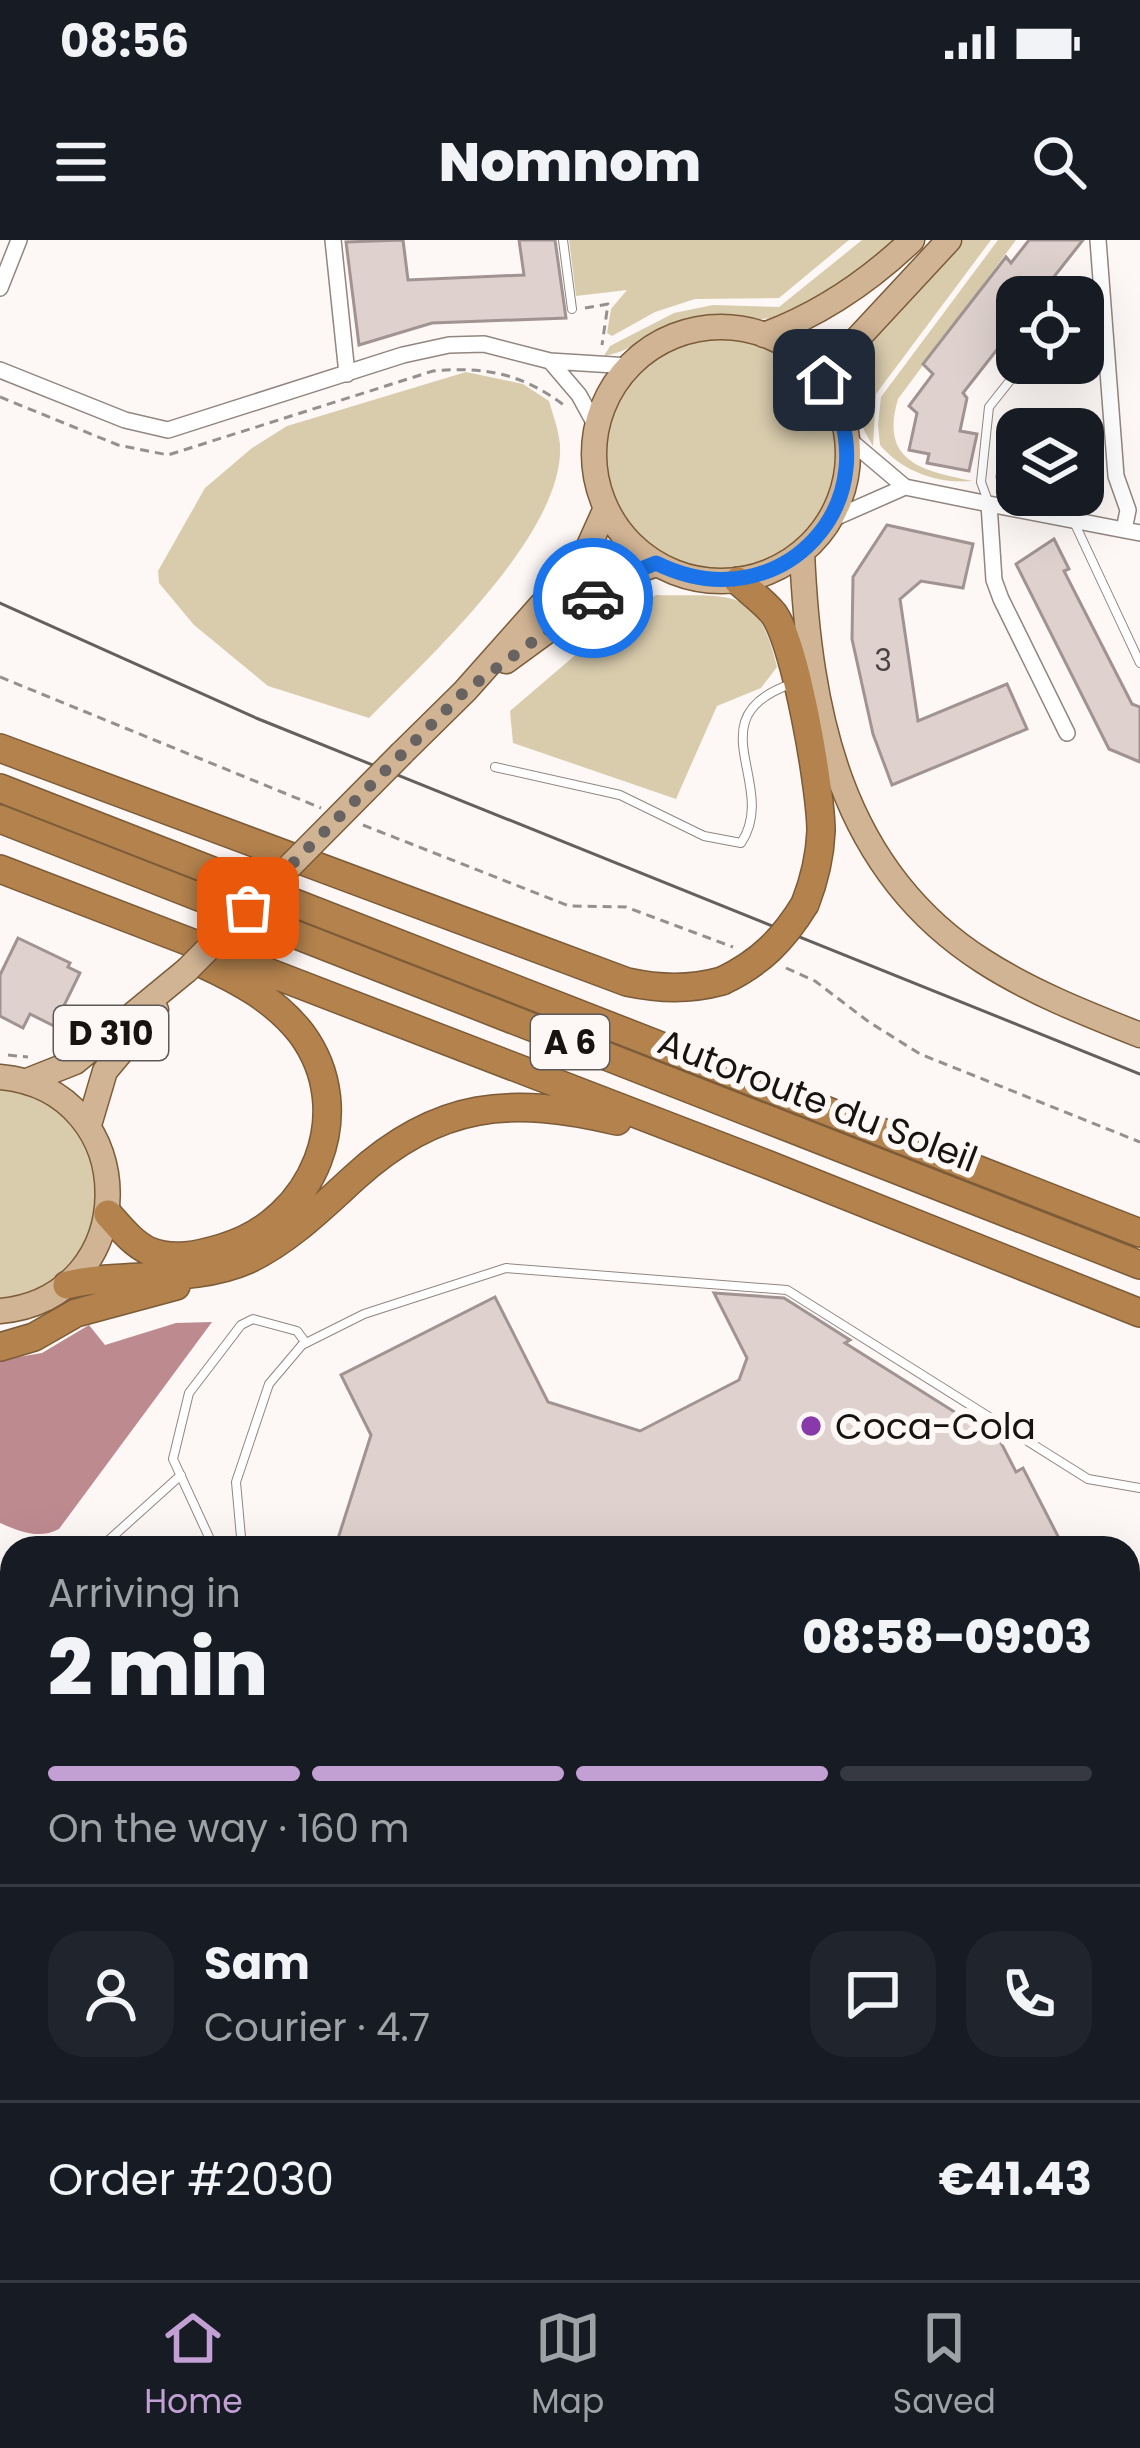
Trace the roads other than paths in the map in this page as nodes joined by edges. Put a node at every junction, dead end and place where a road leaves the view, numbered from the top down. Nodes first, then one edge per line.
1 (19, 240) edge
2 (332, 240) edge
3 (563, 240) edge
4 (913, 240) edge
5 (950, 240) edge
6 (1098, 240) edge
7 (0, 288) edge
8 (572, 310) road end
9 (764, 335) junction
10 (550, 362) junction
11 (630, 366) junction
12 (0, 370) edge
13 (346, 374) junction
14 (1007, 384) edge
15 (836, 400) junction
16 (597, 428) junction
17 (847, 438) junction
18 (905, 487) junction
19 (989, 505) junction
20 (606, 508) junction
21 (830, 520) junction
22 (1074, 520) junction
23 (1132, 531) edge
24 (802, 552) junction
25 (656, 563) junction
26 (738, 580) junction
27 (1140, 663) edge
28 (795, 682) junction
29 (465, 691) junction
30 (1066, 734) dead end
31 (0, 748) edge
32 (495, 766) dead end
33 (0, 788) edge
34 (0, 819) edge
35 (5, 871) edge
36 (187, 970) junction
37 (1140, 1035) edge
38 (0, 1076) edge
39 (27, 1082) junction
40 (89, 1125) junction
41 (108, 1214) junction
42 (1140, 1233) edge
43 (944, 1237) junction
44 (1140, 1264) edge
45 (229, 1267) junction
46 (67, 1285) junction
47 (0, 1311) edge
48 (1140, 1313) edge
49 (306, 1343) junction
50 (0, 1347) edge
51 (181, 1475) junction
52 (1140, 1488) edge
53 (113, 1536) edge
54 (209, 1536) edge
55 (241, 1536) edge

1 - 7 street
2 - 13 street
3 - 8 lane
4 - 9 main road
5 - 15 main road
6 - 23 street
9 - 11 main road
9 - 15 main road
10 - 11 street
10 - 13 street
10 - 16 street
11 - 16 main road
12 - 13 street
14 - 19 lane
15 - 17 main road
16 - 20 main road
17 - 18 street
17 - 21 main road
18 - 19 street
18 - 21 street
19 - 22 street
19 - 30 street
20 - 25 main road
20 - 29 main road, D 310
21 - 24 main road
22 - 23 street
22 - 27 lane
24 - 26 main road
24 - 37 main road
25 - 26 main road
25 - 29 main road, D 310
26 - 28 highway
28 - 31 highway, bridge
28 - 32 lane
29 - 36 main road, D 310, bridge
33 - 42 highway, Autoroute du Soleil / A 6
34 - 44 highway, Autoroute du Soleil / A 6
35 - 41 highway
35 - 43 highway
36 - 39 main road, D 310
36 - 40 main road, D 310
38 - 39 main road
39 - 40 main road
40 - 41 main road
41 - 46 main road
43 - 45 highway
43 - 48 highway
45 - 46 highway
45 - 50 highway
46 - 47 main road
49 - 51 lane
49 - 52 lane
49 - 55 lane
51 - 53 lane
51 - 54 lane

